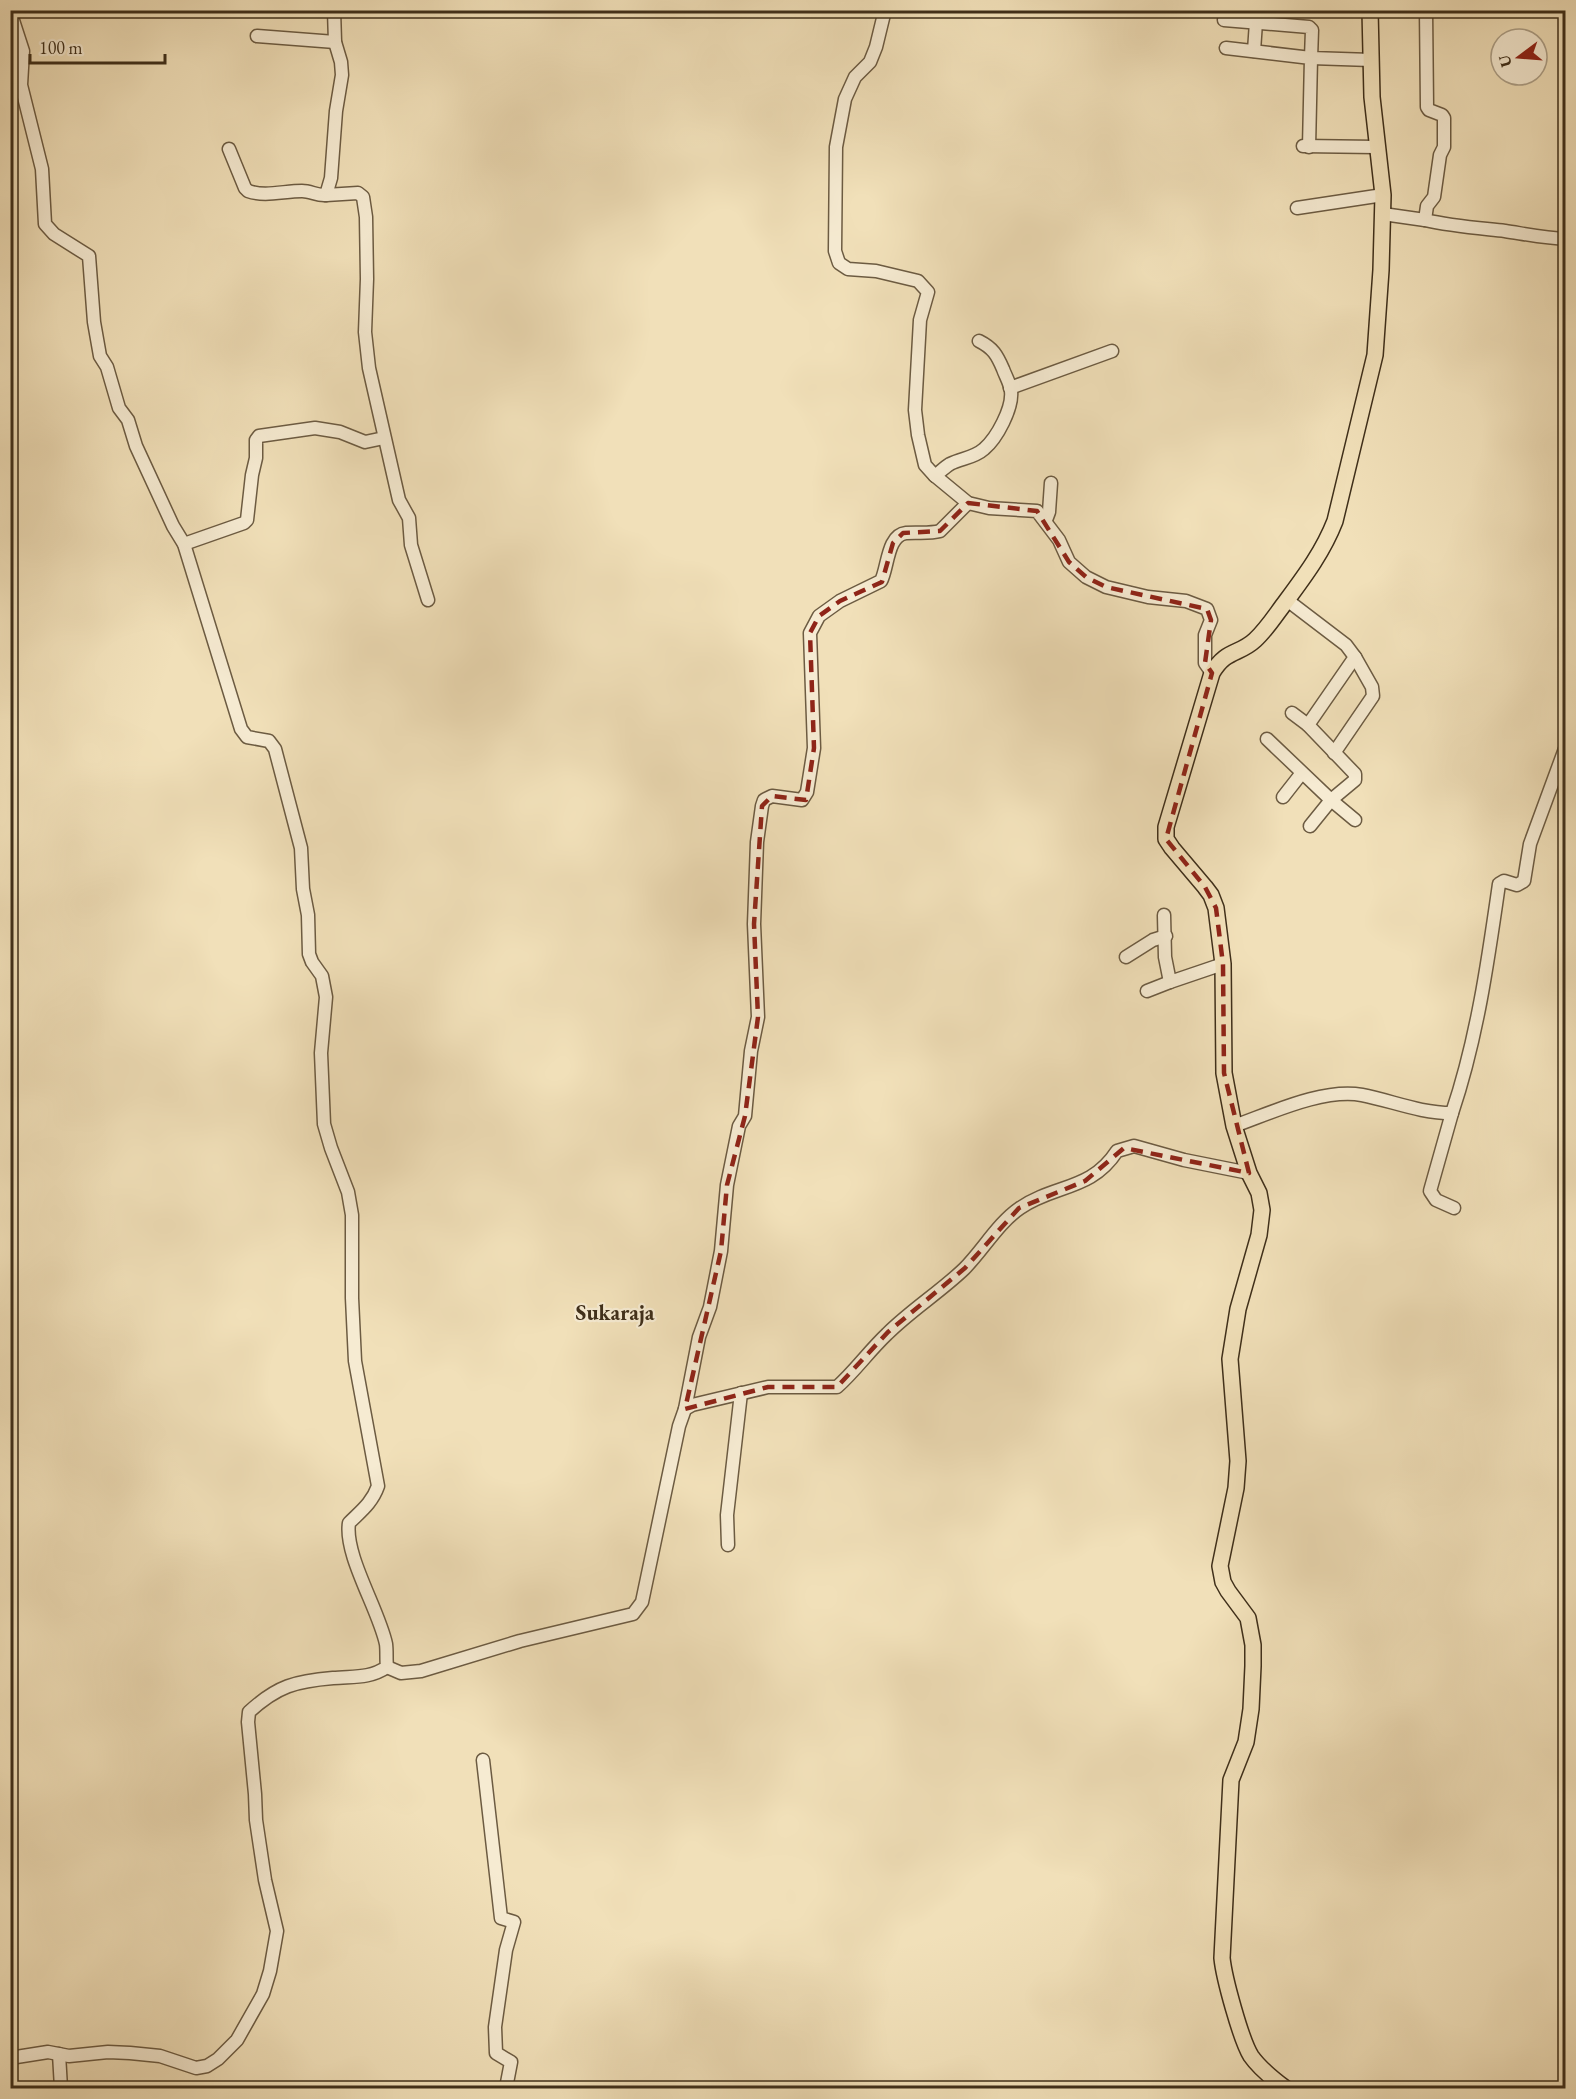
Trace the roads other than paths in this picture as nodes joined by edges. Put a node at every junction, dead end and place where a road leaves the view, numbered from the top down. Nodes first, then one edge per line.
1 (334, 10) edge
2 (885, 10) edge
3 (1370, 10) edge
4 (1426, 10) edge
5 (10, 11) edge
6 (1224, 20) dead end
7 (1256, 22) junction
8 (257, 36) dead end
9 (335, 42) junction
10 (1226, 48) dead end
11 (1254, 51) junction
12 (1311, 58) junction
13 (1371, 60) junction
14 (1377, 147) junction
15 (229, 149) dead end
16 (326, 195) junction
17 (1383, 195) junction
18 (1297, 208) dead end
19 (1383, 214) junction
20 (1425, 220) junction
21 (1566, 239) edge
22 (979, 341) dead end
23 (1112, 351) dead end
24 (1010, 388) junction
25 (384, 438) junction
26 (935, 476) junction
27 (1051, 483) dead end
28 (968, 503) junction
29 (1046, 520) junction
30 (184, 544) junction
31 (428, 600) dead end
32 (1287, 600) junction
33 (1355, 657) junction
34 (1212, 673) junction
35 (1292, 712) dead end
36 (1308, 725) junction
37 (1267, 739) dead end
38 (1566, 746) edge
39 (1334, 753) junction
40 (1302, 774) junction
41 (1283, 798) dead end
42 (1330, 800) junction
43 (1355, 820) dead end
44 (1310, 826) dead end
45 (1164, 915) dead end
46 (1166, 936) junction
47 (1126, 957) dead end
48 (1223, 964) junction
49 (1170, 982) junction
50 (1147, 991) dead end
51 (1452, 1113) junction
52 (1234, 1126) junction
53 (1250, 1173) junction
54 (1454, 1208) dead end
55 (741, 1393) junction
56 (685, 1409) junction
57 (728, 1545) dead end
58 (387, 1667) junction
59 (483, 1760) dead end
60 (59, 2054) junction
61 (10, 2058) edge
62 (61, 2088) edge
63 (506, 2088) edge
64 (1285, 2088) edge

1 - 9 street
2 - 26 street
3 - 13 main road
4 - 20 street
5 - 30 street
6 - 7 street
7 - 11 street
7 - 12 street
8 - 9 street
9 - 16 street
10 - 11 street
11 - 12 street
12 - 13 street
12 - 14 street
13 - 14 main road
14 - 17 main road
15 - 16 street
16 - 25 street
17 - 18 street
17 - 19 main road
19 - 20 street
19 - 32 main road
20 - 21 street
22 - 24 street
23 - 24 street
24 - 26 street
25 - 30 street
25 - 31 street
26 - 28 street
27 - 29 street
28 - 29 street
28 - 56 street
29 - 34 street
30 - 58 street
32 - 33 street
32 - 34 main road
33 - 36 street
33 - 39 street
34 - 48 main road
35 - 36 street
36 - 39 street
37 - 40 street
38 - 51 street
39 - 42 street
40 - 41 street
40 - 42 street
42 - 43 street
42 - 44 street
45 - 46 street
46 - 47 street
46 - 49 street
48 - 49 street
48 - 52 main road
49 - 50 street
51 - 52 street
51 - 54 street
52 - 53 main road
53 - 55 street
53 - 64 main road
55 - 56 street
55 - 57 street
56 - 58 street
58 - 60 street
59 - 63 street
60 - 61 street
60 - 62 street

